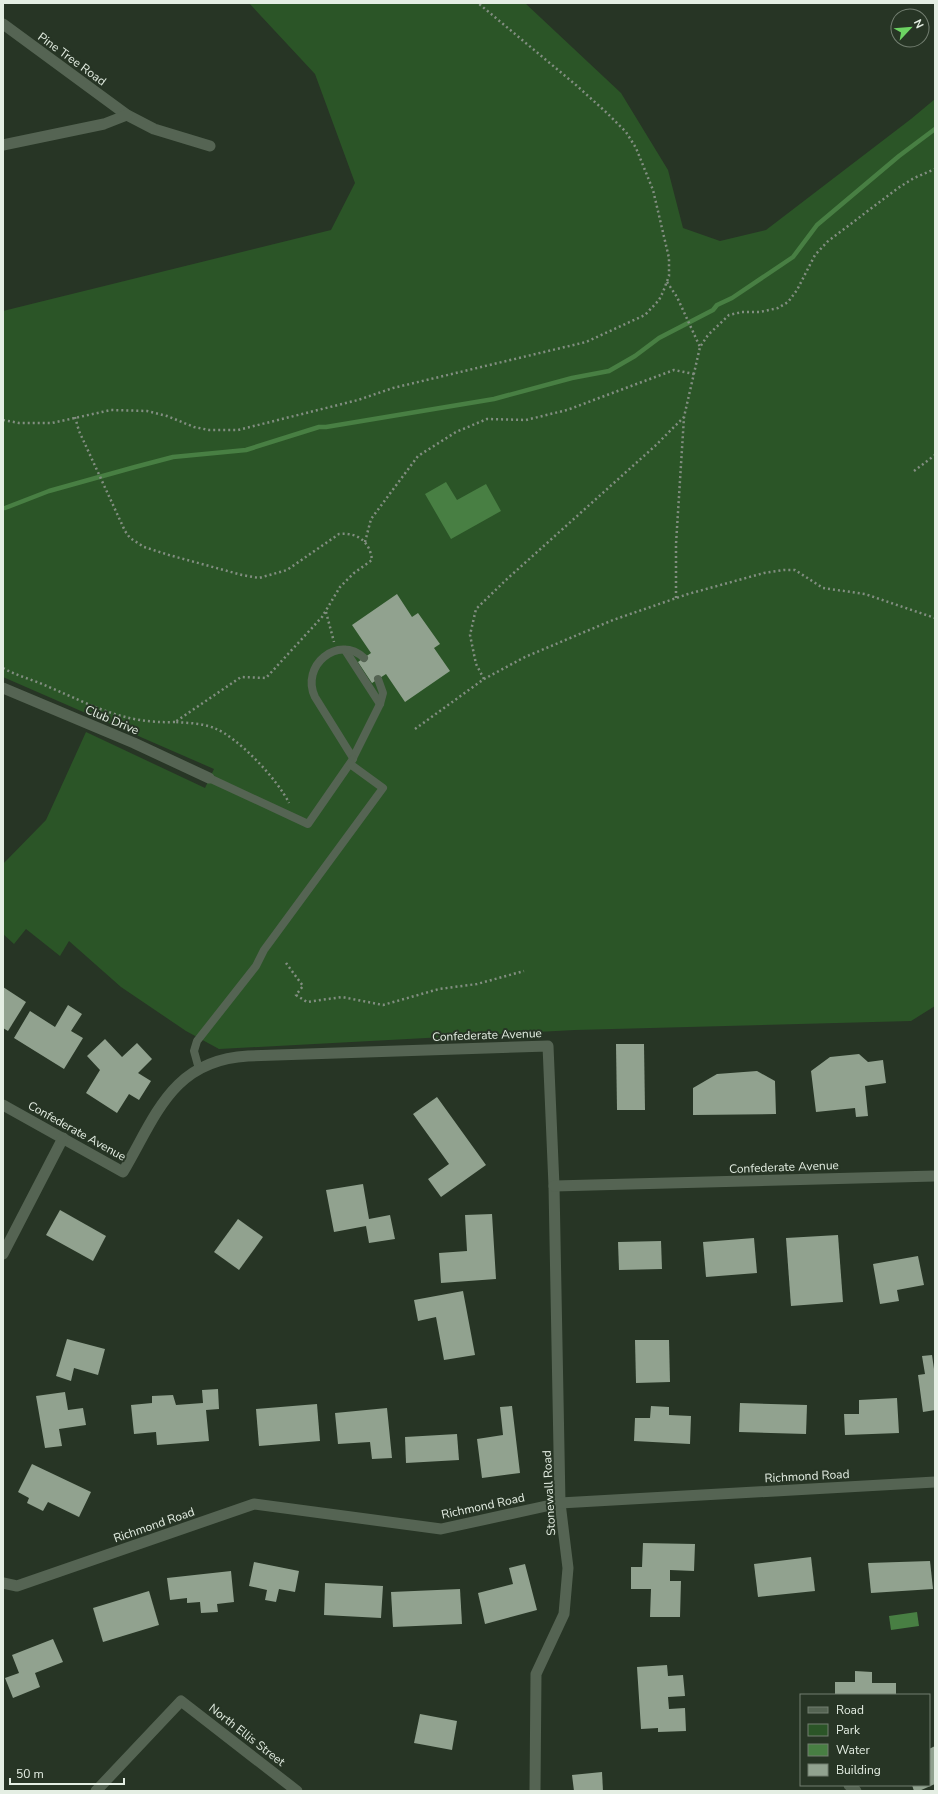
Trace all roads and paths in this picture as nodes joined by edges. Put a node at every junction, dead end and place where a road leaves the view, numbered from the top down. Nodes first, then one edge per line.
1 (478, 3) edge
2 (3, 24) edge
3 (126, 115) junction
4 (3, 145) edge
5 (210, 146) dead end
6 (935, 169) edge
7 (667, 282) junction
8 (700, 347) junction
9 (694, 374) junction
10 (76, 417) junction
11 (684, 417) junction
12 (3, 420) edge
13 (935, 455) edge
14 (914, 471) dead end
15 (365, 542) junction
16 (676, 598) junction
17 (326, 611) junction
18 (935, 618) edge
19 (340, 650) junction
20 (364, 658) dead end
21 (3, 668) edge
22 (484, 678) junction
23 (378, 679) dead end
24 (3, 688) edge
25 (380, 704) junction
26 (175, 722) junction
27 (415, 729) dead end
28 (352, 761) junction
29 (209, 778) joint
30 (285, 812) junction
31 (286, 963) dead end
32 (524, 971) dead end
33 (199, 1069) junction
34 (3, 1104) edge
35 (64, 1138) junction
36 (935, 1176) edge
37 (554, 1186) junction
38 (3, 1254) edge
39 (935, 1482) edge
40 (560, 1503) junction
41 (3, 1583) edge
42 (96, 1791) edge
43 (297, 1791) edge
44 (535, 1791) edge

1 - 7 path
2 - 3 street, Pine Tree Road
3 - 4 street
3 - 5 street, Pine Tree Road
6 - 8 path
7 - 8 path
7 - 10 path
8 - 9 path
9 - 11 path
9 - 15 path
10 - 12 path
10 - 15 path
11 - 16 path
11 - 22 path
13 - 14 path
15 - 17 path
16 - 18 path
16 - 22 path
17 - 19 path
17 - 26 path
19 - 20 lane
19 - 25 lane
19 - 28 lane
21 - 26 path
22 - 27 path
23 - 25 lane
24 - 29 street, Club Drive
25 - 28 lane
26 - 30 path
28 - 30 lane
28 - 33 lane
29 - 30 lane
31 - 32 path
33 - 35 street, Confederate Avenue
33 - 37 street, Confederate Avenue
34 - 35 street, Confederate Avenue
35 - 38 street
36 - 37 street, Confederate Avenue
37 - 40 street, Stonewall Road
39 - 40 street, Richmond Road
40 - 41 street, Richmond Road
40 - 44 street, Stonewall Road
42 - 43 street, North Ellis Street

